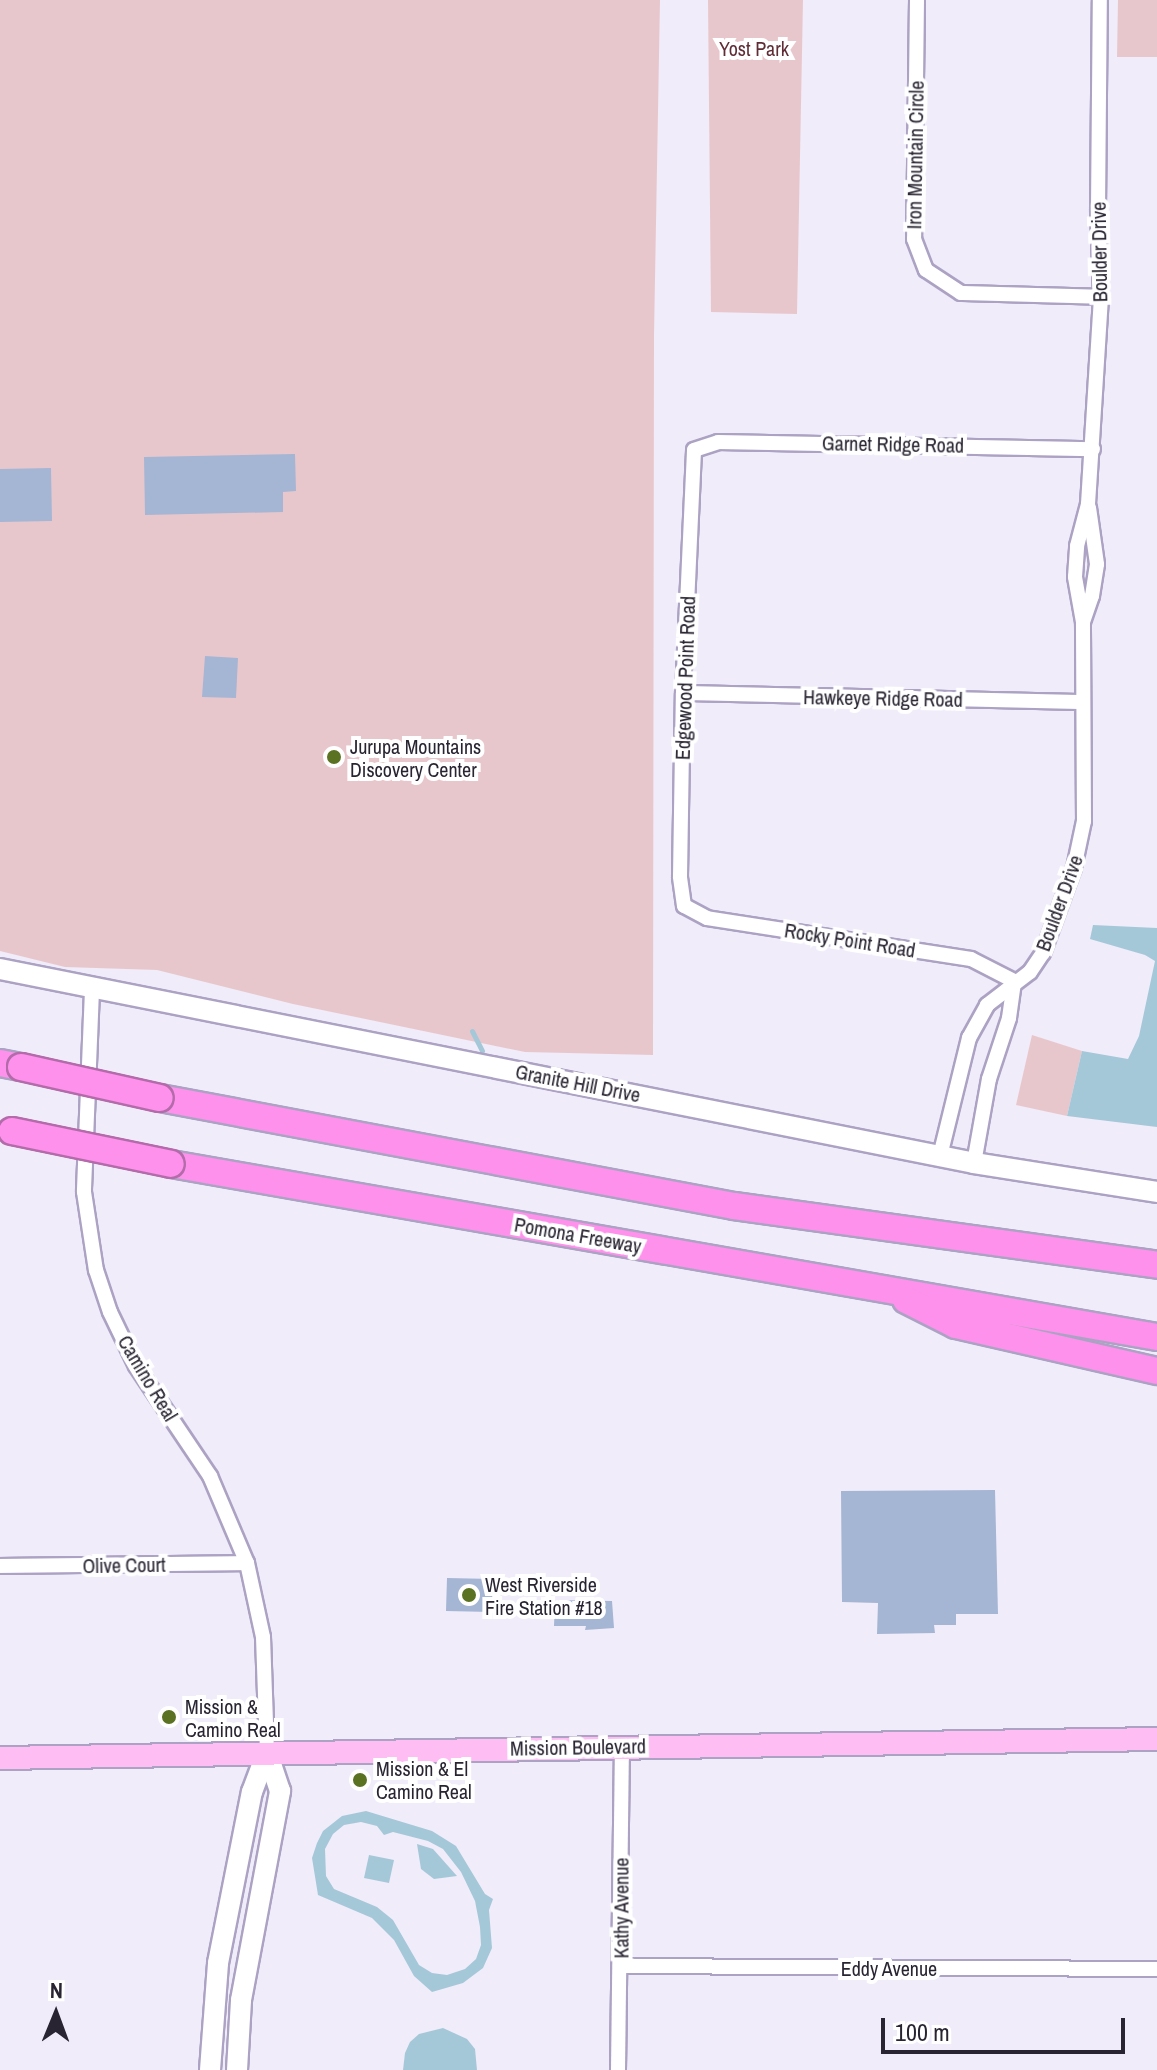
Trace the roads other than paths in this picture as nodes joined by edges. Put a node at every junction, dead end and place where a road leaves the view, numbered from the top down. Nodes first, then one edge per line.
1 (917, 0) edge
2 (1100, 0) edge
3 (1101, 297) junction
4 (1093, 449) junction
5 (694, 450) joint
6 (683, 693) junction
7 (1083, 702) junction
8 (684, 906) joint
9 (0, 969) edge
10 (1014, 981) junction
11 (92, 990) junction
12 (975, 1028) junction
13 (1000, 1039) junction
14 (10, 1065) edge
15 (6, 1130) edge
16 (940, 1156) junction
17 (974, 1163) junction
18 (1157, 1192) edge
19 (1157, 1265) edge
20 (881, 1287) junction
21 (1157, 1337) edge
22 (1157, 1371) edge
23 (247, 1563) junction
24 (0, 1566) edge
25 (1157, 1739) edge
26 (622, 1746) junction
27 (267, 1752) junction
28 (0, 1758) edge
29 (621, 1966) junction
30 (1157, 1969) edge
31 (210, 2069) edge
32 (237, 2070) edge
33 (618, 2070) edge

1 - 3 street, Iron Mountain Circle
2 - 3 street, Boulder Drive
3 - 4 street, Boulder Drive
4 - 5 street, Garnet Ridge Road
4 - 7 street, Boulder Drive
5 - 6 street, Edgewood Point Road
6 - 7 street, Hawkeye Ridge Road
6 - 8 street, Edgewood Point Road
7 - 10 street, Boulder Drive
8 - 10 street, Rocky Point Road
9 - 11 street, Granite Hill Drive
10 - 12 street, Boulder Drive
10 - 13 street
11 - 16 street, Granite Hill Drive
11 - 23 street, Camino Real
12 - 13 street
12 - 16 street, Boulder Drive
13 - 17 street
14 - 19 highway, bridge
15 - 20 highway, Pomona Freeway, bridge
16 - 17 street, Granite Hill Drive
17 - 18 street, Granite Hill Drive
20 - 21 highway, Pomona Freeway
20 - 22 highway
23 - 24 street, Olive Court
23 - 27 street, Camino Real
25 - 26 main road, Mission Boulevard
26 - 27 main road, Mission Boulevard
26 - 29 street, Kathy Avenue
27 - 28 main road, Mission Boulevard
27 - 31 street, Camino Real
27 - 32 street, Camino Real
29 - 30 street, Eddy Avenue
29 - 33 street, Kathy Avenue

